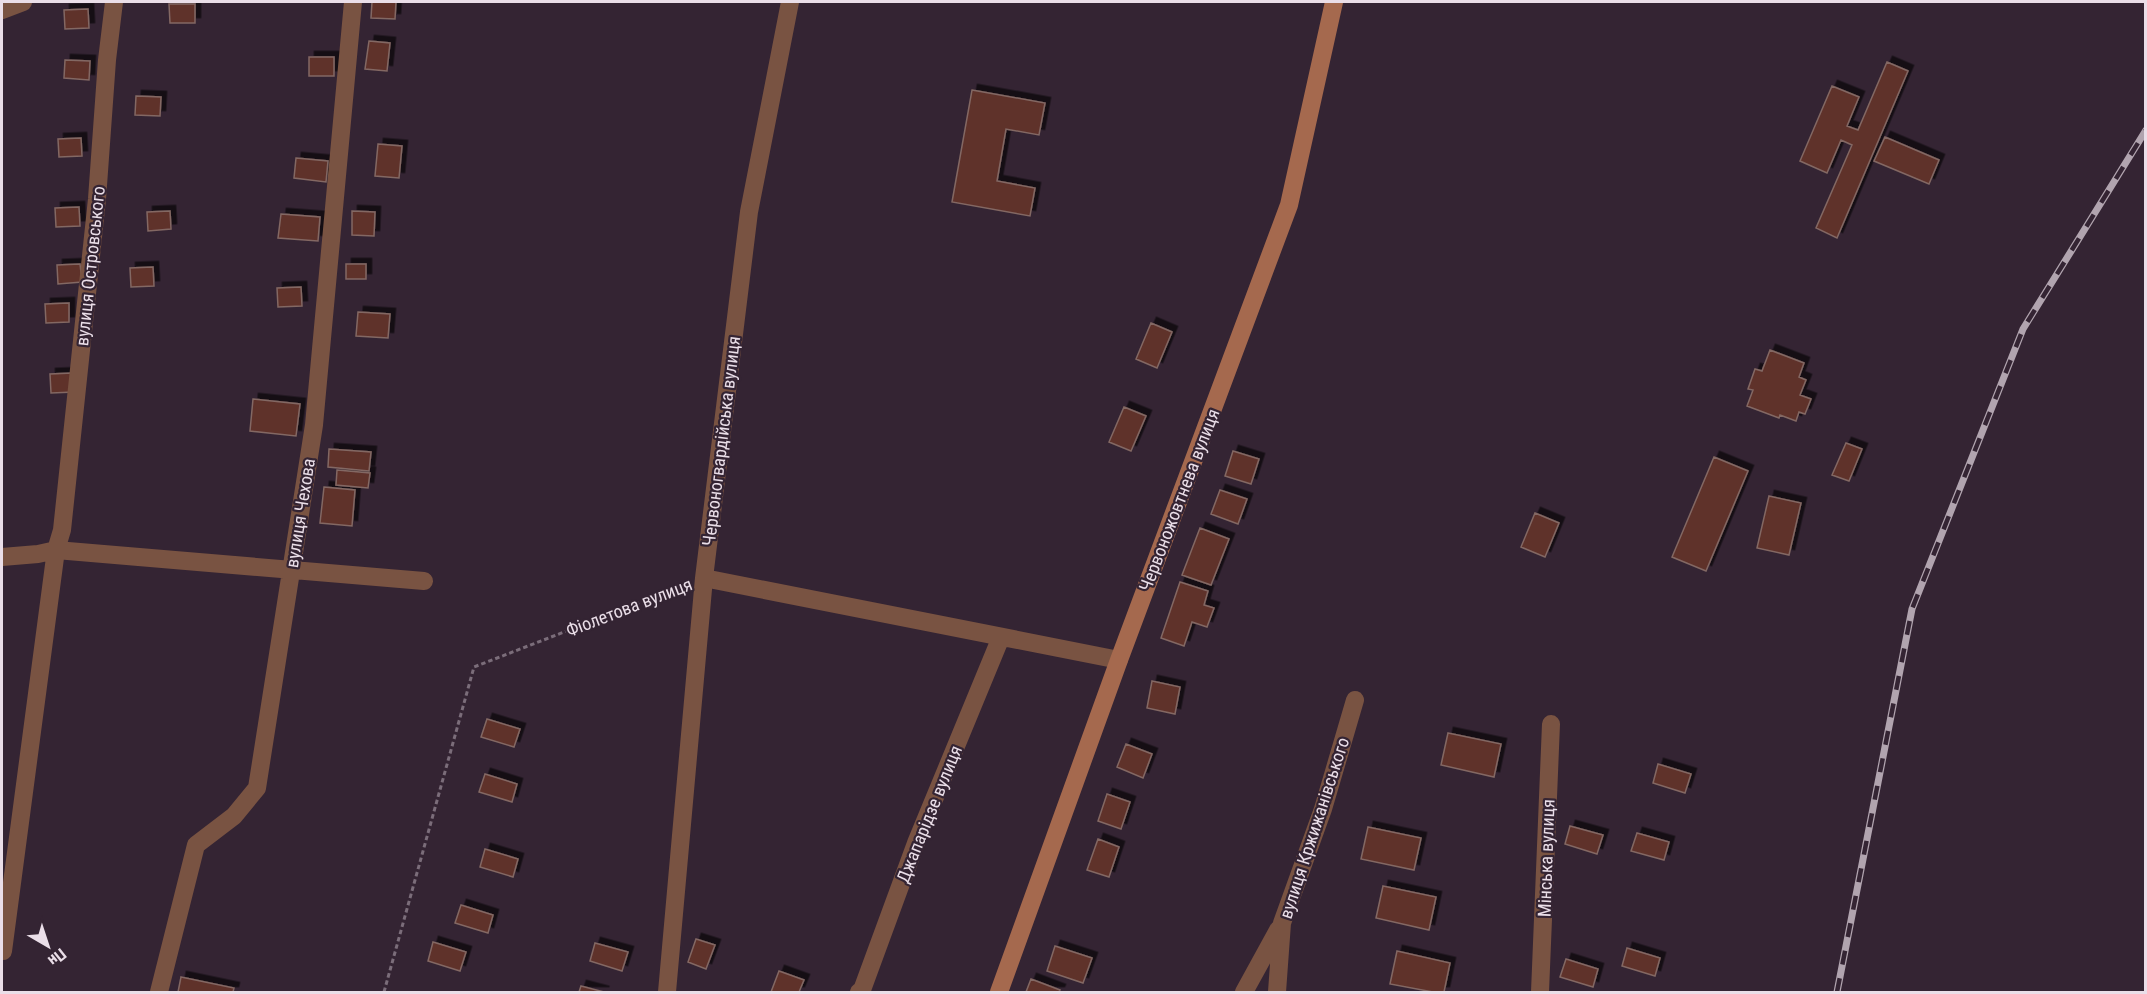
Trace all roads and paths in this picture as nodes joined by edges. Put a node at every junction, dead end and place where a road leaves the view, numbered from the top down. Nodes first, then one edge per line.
1 (23, 2) edge
2 (114, 2) edge
3 (353, 2) edge
4 (790, 2) edge
5 (1334, 2) edge
6 (2, 10) edge
7 (56, 550) junction
8 (2, 557) edge
9 (291, 570) junction
10 (704, 578) junction
11 (424, 581) dead end
12 (1001, 637) junction
13 (1119, 660) junction
14 (1354, 700) dead end
15 (1551, 724) dead end
16 (1282, 923) junction
17 (3, 951) dead end
18 (159, 993) edge
19 (384, 993) edge
20 (667, 993) edge
21 (859, 993) edge
22 (999, 993) edge
23 (1244, 993) edge
24 (1277, 993) edge
25 (1540, 993) edge

1 - 6 street
2 - 7 street, вулиця Островського
3 - 9 street, вулиця Чехова
4 - 10 street, Червоногвардійська вулиця
5 - 13 street, Червоножовтнева вулиця
7 - 8 street
7 - 9 street
7 - 17 street, вулиця Островського
9 - 11 street
9 - 18 street, вулиця Чехова
10 - 12 street, Фіолетова вулиця
10 - 19 path, Фіолетова вулиця
10 - 20 street, Червоногвардійська вулиця
12 - 13 street, Фіолетова вулиця
12 - 21 street, Джапарідзе вулиця
13 - 22 street, Червоножовтнева вулиця
14 - 16 street, вулиця Кржижанівського
15 - 25 street, Мінська вулиця
16 - 23 street
16 - 24 street, вулиця Кржижанівського

